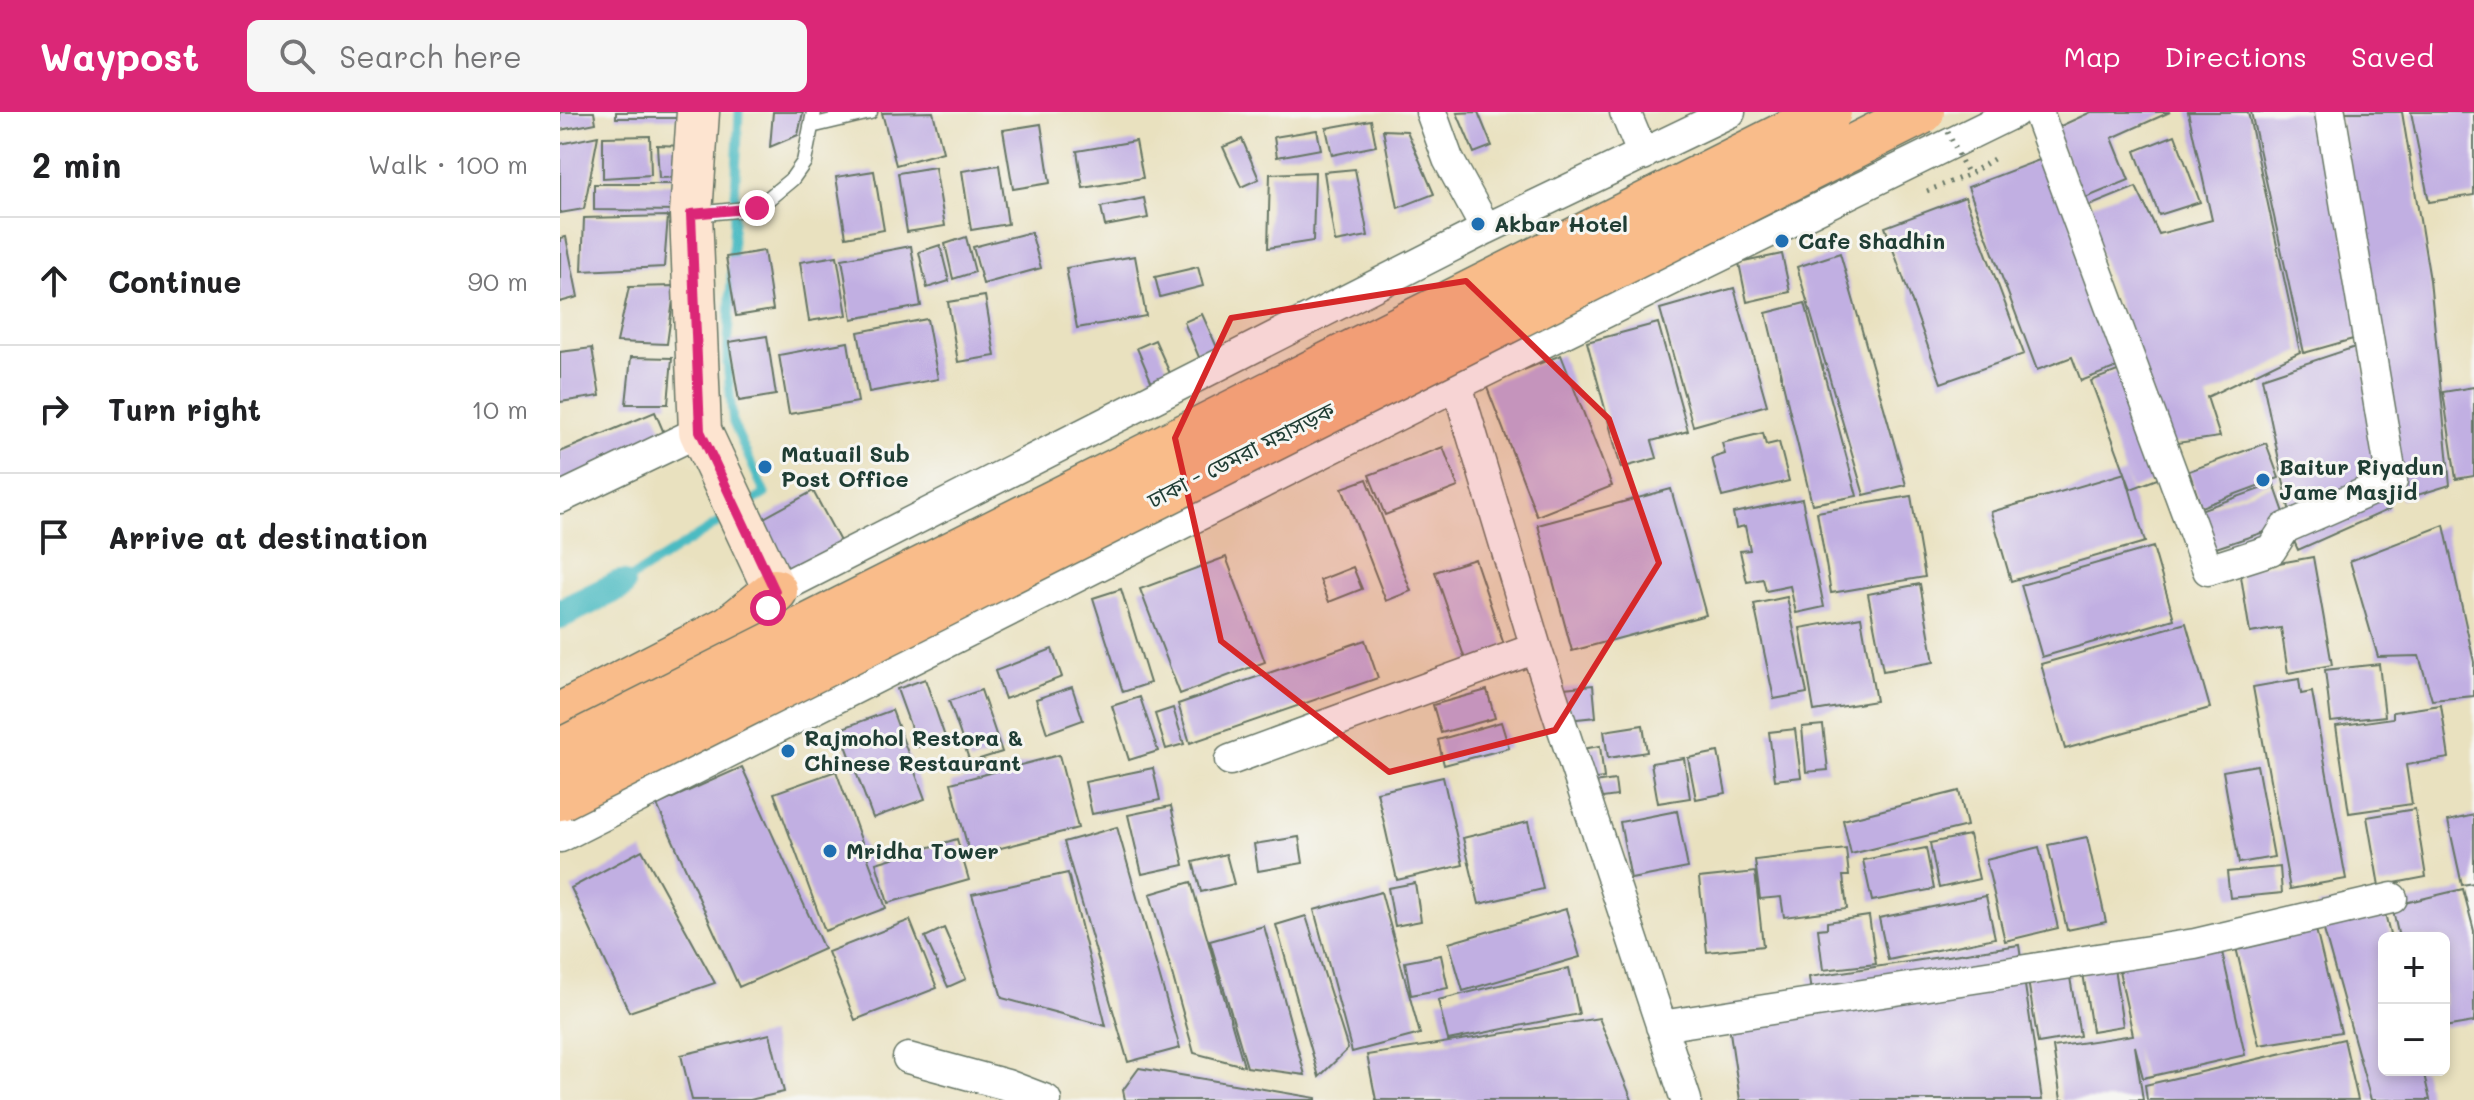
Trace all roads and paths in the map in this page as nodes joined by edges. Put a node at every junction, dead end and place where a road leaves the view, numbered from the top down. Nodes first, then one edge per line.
1 (698, 112) edge
2 (870, 112) edge
3 (1431, 112) edge
4 (1625, 112) edge
5 (1730, 112) edge
6 (1829, 112) edge
7 (2015, 112) edge
8 (2038, 112) edge
9 (2330, 112) edge
10 (1933, 118) edge
11 (812, 119) edge
12 (1643, 155) junction
13 (1968, 175) dead end
14 (698, 214) junction
15 (1486, 229) junction
16 (1457, 385) junction
17 (706, 444) junction
18 (560, 498) edge
19 (769, 580) junction
20 (1536, 648) junction
21 (856, 688) junction
22 (816, 708) junction
23 (560, 715) edge
24 (560, 751) edge
25 (1230, 760) dead end
26 (560, 798) edge
27 (560, 837) edge
28 (2392, 898) dead end
29 (1661, 1026) junction
30 (908, 1058) dead end
31 (1046, 1100) edge
32 (1686, 1100) edge

1 - 14 main road
2 - 11 lane
3 - 15 street
4 - 12 street
5 - 12 street
6 - 24 main road, ঢাকা - ডেমরা মহাসড়ক, bridge
7 - 16 street
8 - 9 street
10 - 13 path, bridge
10 - 26 main road, ঢাকা - ডেমরা মহাসড়ক, bridge
11 - 14 lane
12 - 15 street
14 - 17 main road
15 - 19 street
16 - 20 street
16 - 21 street
17 - 18 street
17 - 19 main road
19 - 21 street
19 - 22 street
19 - 23 main road
20 - 25 street
20 - 29 street
21 - 22 street
22 - 27 street
28 - 29 street
29 - 32 street
30 - 31 street

